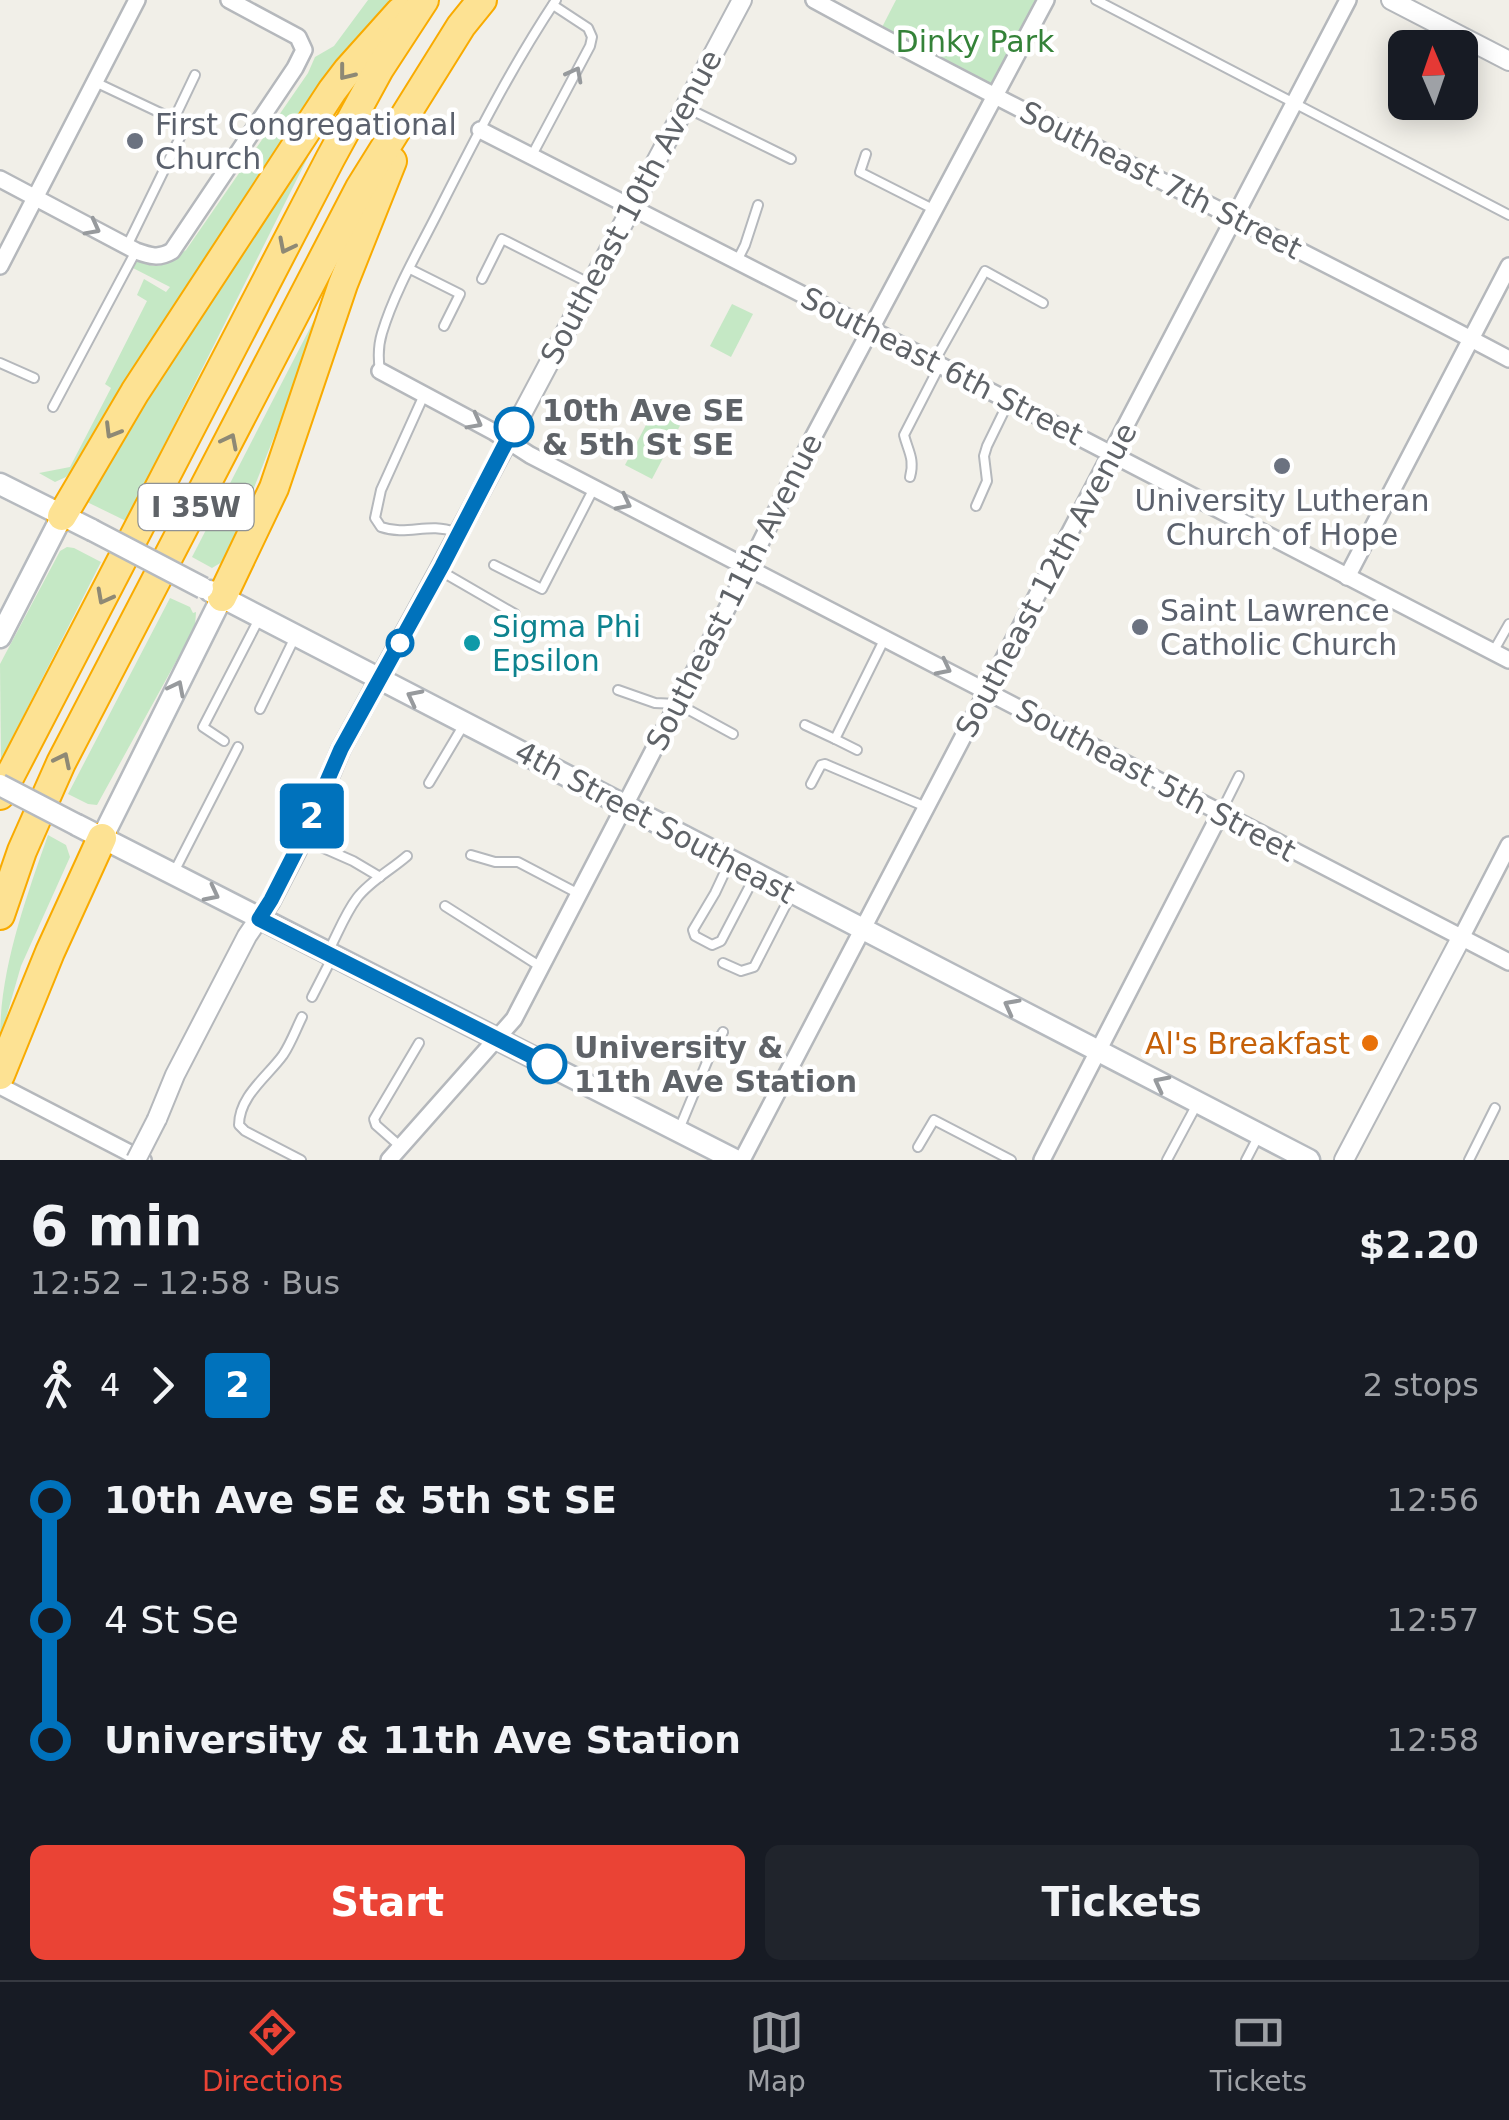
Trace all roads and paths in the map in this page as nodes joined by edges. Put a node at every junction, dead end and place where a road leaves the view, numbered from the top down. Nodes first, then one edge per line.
1 (137, 0) edge
2 (229, 0) edge
3 (411, 0) edge
4 (424, 0) edge
5 (482, 0) edge
6 (742, 0) edge
7 (814, 0) edge
8 (1046, 0) edge
9 (1096, 0) edge
10 (1348, 0) edge
11 (1391, 0) edge
12 (555, 3) edge
13 (833, 4) edge
14 (1509, 61) edge
15 (195, 75) dead end
16 (95, 82) junction
17 (994, 95) junction
18 (1294, 104) junction
19 (410, 107) junction
20 (685, 107) junction
21 (174, 120) junction
22 (480, 130) junction
23 (866, 154) dead end
24 (531, 156) junction
25 (790, 159) dead end
26 (0, 179) edge
27 (35, 197) junction
28 (758, 204) dead end
29 (631, 208) junction
30 (933, 209) junction
31 (1509, 215) edge
32 (1235, 217) junction
33 (131, 248) junction
34 (737, 261) junction
35 (0, 266) edge
36 (1509, 266) edge
37 (410, 269) junction
38 (482, 278) dead end
39 (591, 284) junction
40 (1043, 303) dead end
41 (444, 326) dead end
42 (870, 329) junction
43 (1471, 339) junction
44 (1509, 359) edge
45 (0, 362) edge
46 (937, 364) junction
47 (380, 371) joint
48 (34, 378) dead end
49 (424, 395) junction
50 (1010, 401) junction
51 (53, 407) dead end
52 (508, 440) junction
53 (1112, 454) junction
54 (910, 476) dead end
55 (0, 484) edge
56 (594, 488) junction
57 (976, 506) dead end
58 (62, 516) junction
59 (458, 534) junction
60 (494, 565) dead end
61 (748, 568) junction
62 (439, 570) junction
63 (1347, 577) junction
64 (213, 593) junction
65 (515, 614) dead end
66 (260, 618) junction
67 (1509, 624) edge
68 (296, 636) junction
69 (0, 637) edge
70 (885, 638) junction
71 (1494, 652) junction
72 (1509, 660) edge
73 (380, 678) junction
74 (618, 690) dead end
75 (988, 691) junction
76 (678, 704) junction
77 (260, 709) dead end
78 (465, 723) junction
79 (805, 725) dead end
80 (733, 734) dead end
81 (835, 740) junction
82 (224, 741) dead end
83 (238, 747) dead end
84 (857, 750) dead end
85 (1239, 776) dead end
86 (429, 782) dead end
87 (810, 784) dead end
88 (0, 785) edge
89 (0, 795) edge
90 (625, 806) junction
91 (927, 808) junction
92 (1220, 814) junction
93 (90, 832) junction
94 (302, 839) junction
95 (1509, 844) edge
96 (471, 855) dead end
97 (408, 856) dead end
98 (730, 860) junction
99 (173, 874) junction
100 (756, 874) junction
101 (380, 877) junction
102 (792, 893) junction
103 (579, 894) junction
104 (445, 906) dead end
105 (0, 915) edge
106 (259, 919) junction
107 (863, 930) junction
108 (1461, 938) junction
109 (330, 954) junction
110 (1509, 962) edge
111 (722, 963) dead end
112 (541, 968) junction
113 (312, 997) dead end
114 (302, 1017) dead end
115 (723, 1032) dead end
116 (496, 1038) junction
117 (419, 1044) dead end
118 (1098, 1050) junction
119 (2, 1074) edge
120 (1198, 1102) junction
121 (1495, 1108) dead end
122 (678, 1131) junction
123 (1260, 1134) junction
124 (401, 1147) junction
125 (918, 1148) dead end
126 (139, 1160) edge
127 (301, 1160) edge
128 (389, 1160) edge
129 (738, 1160) edge
130 (1010, 1160) edge
131 (1042, 1160) edge
132 (1168, 1160) edge
133 (1246, 1160) edge
134 (1310, 1160) edge
135 (1344, 1160) edge
136 (1469, 1160) edge

1 - 16 street
2 - 33 street
3 -> 58 highway
4 -> 89 highway, I 35W
5 - 19 highway, I 35W
6 - 20 street, Southeast 10th Avenue
7 - 13 street, Southeast 7th Street
8 - 17 street, Southeast 11th Avenue
9 - 18 lane
10 - 18 street, Southeast 12th Avenue
11 - 14 street
12 - 22 lane
24 -> 12 lane
13 - 17 street, Southeast 7th Street
15 - 21 lane
16 - 21 lane
16 - 27 street
17 - 30 street, Southeast 11th Avenue
17 - 32 street, Southeast 7th Street
18 - 31 lane
18 - 32 street, Southeast 12th Avenue
19 - 64 highway
105 -> 19 highway, I 35W
20 - 25 lane
20 - 29 street, Southeast 10th Avenue
21 - 33 lane
22 - 24 street, Southeast 6th Street
22 - 37 lane
23 - 30 lane
24 - 29 street, Southeast 6th Street
26 - 27 street
27 -> 33 street
27 - 35 street
28 - 34 lane
29 - 34 street, Southeast 6th Street
29 - 39 street, Southeast 10th Avenue
30 - 42 street, Southeast 11th Avenue
32 - 43 street, Southeast 7th Street
32 - 53 street, Southeast 12th Avenue
33 - 51 lane
34 - 42 street, Southeast 6th Street
36 - 43 street
37 - 41 lane
37 - 47 lane
38 - 39 lane
39 - 52 street, Southeast 10th Avenue
40 - 46 lane
42 - 46 street, Southeast 6th Street
42 - 61 street, Southeast 11th Avenue
43 - 44 street, Southeast 7th Street
43 - 63 street
45 - 48 lane
46 - 50 street, Southeast 6th Street
46 - 54 lane
47 - 49 street, Southeast 5th Street
49 -> 52 street, Southeast 5th Street
49 - 59 lane
50 - 53 street, Southeast 6th Street
50 - 57 lane
52 - 56 street, Southeast 5th Street
52 - 59 street, Southeast 10th Avenue
53 - 63 street, Southeast 6th Street
53 - 75 street, Southeast 12th Avenue
55 - 58 main road, 4th Street Southeast
56 - 60 lane
56 -> 61 street, Southeast 5th Street
58 - 64 main road, 4th Street Southeast, bridge
58 - 69 main road
59 - 62 street, Southeast 10th Avenue
61 - 70 street, Southeast 5th Street
61 - 76 street, Southeast 11th Avenue
62 - 65 lane
62 - 73 street, Southeast 10th Avenue
63 - 71 street, Southeast 6th Street
64 - 66 main road, 4th Street Southeast
93 -> 64 main road
66 - 68 main road, 4th Street Southeast
66 - 82 lane
67 - 71 lane
68 - 73 main road, 4th Street Southeast
68 - 77 lane
70 -> 75 street, Southeast 5th Street
70 - 81 lane
71 - 72 street, Southeast 6th Street
78 -> 73 main road, 4th Street Southeast
73 - 94 street, Southeast 10th Avenue
74 - 76 lane
75 - 91 street, Southeast 12th Avenue
75 - 92 street, Southeast 5th Street
76 - 80 lane
76 - 90 street, Southeast 11th Avenue
78 - 86 lane
78 - 90 main road, 4th Street Southeast
79 - 81 lane
81 - 84 lane
83 - 99 lane
85 - 92 lane
87 - 91 lane
88 - 93 main road, bridge
90 - 98 main road, 4th Street Southeast
90 - 103 street, Southeast 11th Avenue
91 - 107 street, Southeast 12th Avenue
92 - 108 street, Southeast 5th Street
92 - 118 street
93 - 99 main road
93 - 119 highway
94 - 101 lane
94 - 106 street, Southeast 10th Avenue
95 - 108 street
96 - 103 lane
97 - 101 lane
98 - 100 main road, 4th Street Southeast
98 - 100 lane
99 -> 106 main road
100 - 102 main road, 4th Street Southeast
101 - 109 lane
102 - 107 main road, 4th Street Southeast
102 - 111 lane
103 - 112 street, Southeast 11th Avenue
104 - 112 lane
106 - 109 main road
106 - 126 street, Southeast 10th Avenue, bridge
118 -> 107 main road, 4th Street Southeast
107 - 129 street, Southeast 12th Avenue
108 - 110 street, Southeast 5th Street
108 - 135 street
109 - 113 lane
109 - 116 main road
112 - 116 street, Southeast 11th Avenue
114 - 127 lane
115 - 122 lane
116 - 122 main road
116 - 124 street, Southeast 11th Avenue
117 - 124 lane
120 -> 118 main road, 4th Street Southeast
118 - 131 street
119 - 126 street
120 - 123 main road, 4th Street Southeast
120 - 132 lane
121 - 136 lane
122 - 129 main road
123 - 133 lane
123 - 134 main road, 4th Street Southeast
124 - 128 street, Southeast 11th Avenue
125 - 130 lane

